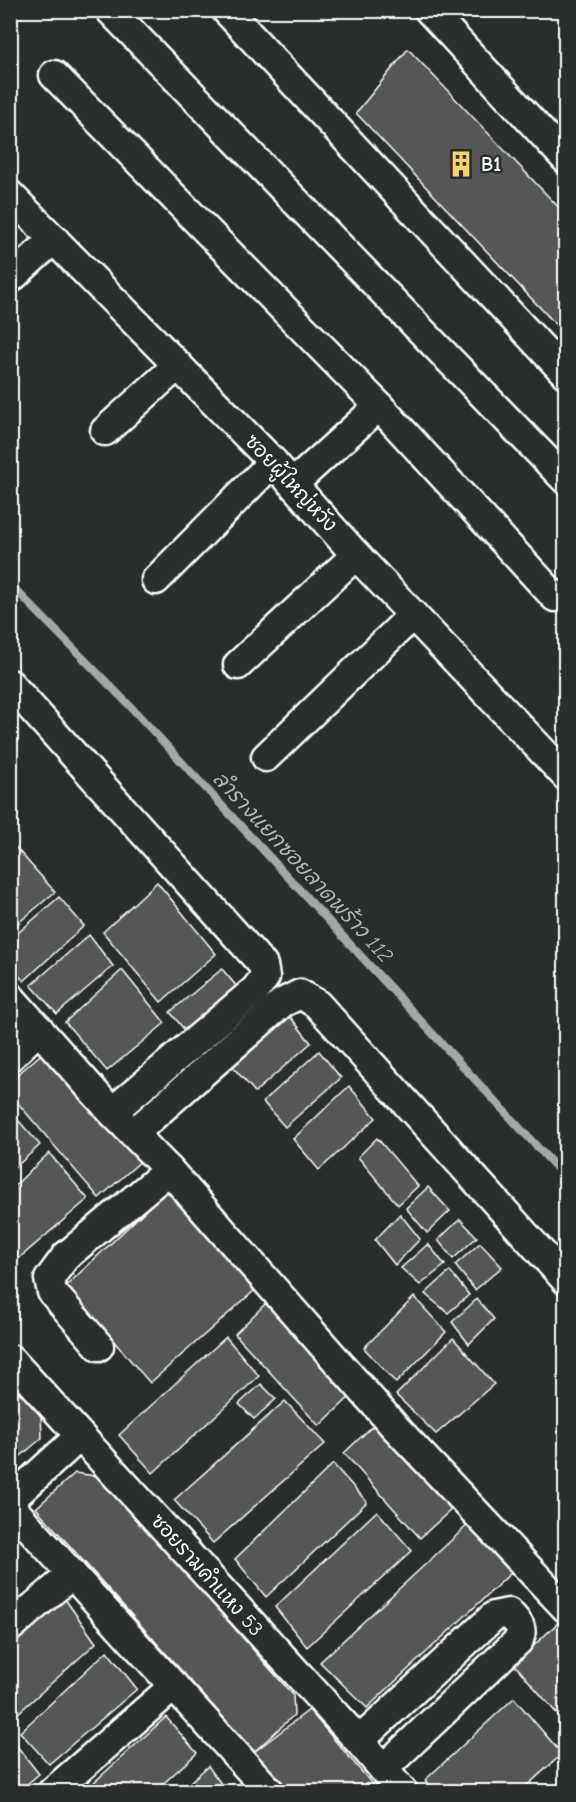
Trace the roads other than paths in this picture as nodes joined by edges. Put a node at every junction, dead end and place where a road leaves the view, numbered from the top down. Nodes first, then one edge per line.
1 (110, 10) edge
2 (226, 10) edge
3 (429, 10) edge
4 (54, 75) dead end
5 (566, 159) edge
6 (10, 195) edge
7 (54, 240) junction
8 (10, 279) edge
9 (178, 365) junction
10 (566, 374) edge
11 (379, 406) junction
12 (105, 431) dead end
13 (273, 462) junction
14 (566, 480) edge
15 (293, 484) junction
16 (356, 555) junction
17 (156, 580) dead end
18 (555, 597) dead end
19 (413, 615) junction
20 (238, 665) dead end
21 (10, 684) edge
22 (266, 757) dead end
23 (566, 776) edge
24 (10, 997) edge
25 (39, 1029) junction
26 (10, 1057) edge
27 (112, 1112) junction
28 (134, 1133) junction
29 (169, 1170) junction
30 (566, 1280) edge
31 (99, 1346) dead end
32 (10, 1359) edge
33 (80, 1436) junction
34 (10, 1500) edge
35 (10, 1506) edge
36 (72, 1574) junction
37 (566, 1608) edge
38 (10, 1627) edge
39 (174, 1686) junction
40 (359, 1741) junction
41 (383, 1769) junction
42 (52, 1791) edge
43 (270, 1791) edge
44 (402, 1791) edge

1 - 14 street
2 - 10 street
3 - 5 street
4 - 11 street
6 - 7 street, ซอยผู้ใหญ่หวัง
7 - 8 street
7 - 9 street, ซอยผู้ใหญ่หวัง
9 - 12 street
9 - 13 street, ซอยผู้ใหญ่หวัง
11 - 15 street
11 - 18 street
13 - 15 street, ซอยผู้ใหญ่หวัง
13 - 17 street
15 - 16 street, ซอยผู้ใหญ่หวัง
16 - 19 street, ซอยผู้ใหญ่หวัง
16 - 20 street
19 - 22 street
19 - 23 street, ซอยผู้ใหญ่หวัง
21 - 27 street
24 - 25 street
25 - 26 street
25 - 27 street
27 - 28 street
28 - 29 street
28 - 30 street
29 - 31 street
29 - 37 street
32 - 33 street, ซอยรามคำแหง 53
33 - 34 street
33 - 40 street, ซอยรามคำแหง 53
35 - 36 street
36 - 38 street
36 - 39 street
39 - 42 street
39 - 43 street
40 - 41 street, ซอยรามคำแหง 53
40 - 41 street
41 - 44 street, ซอยรามคำแหง 53

